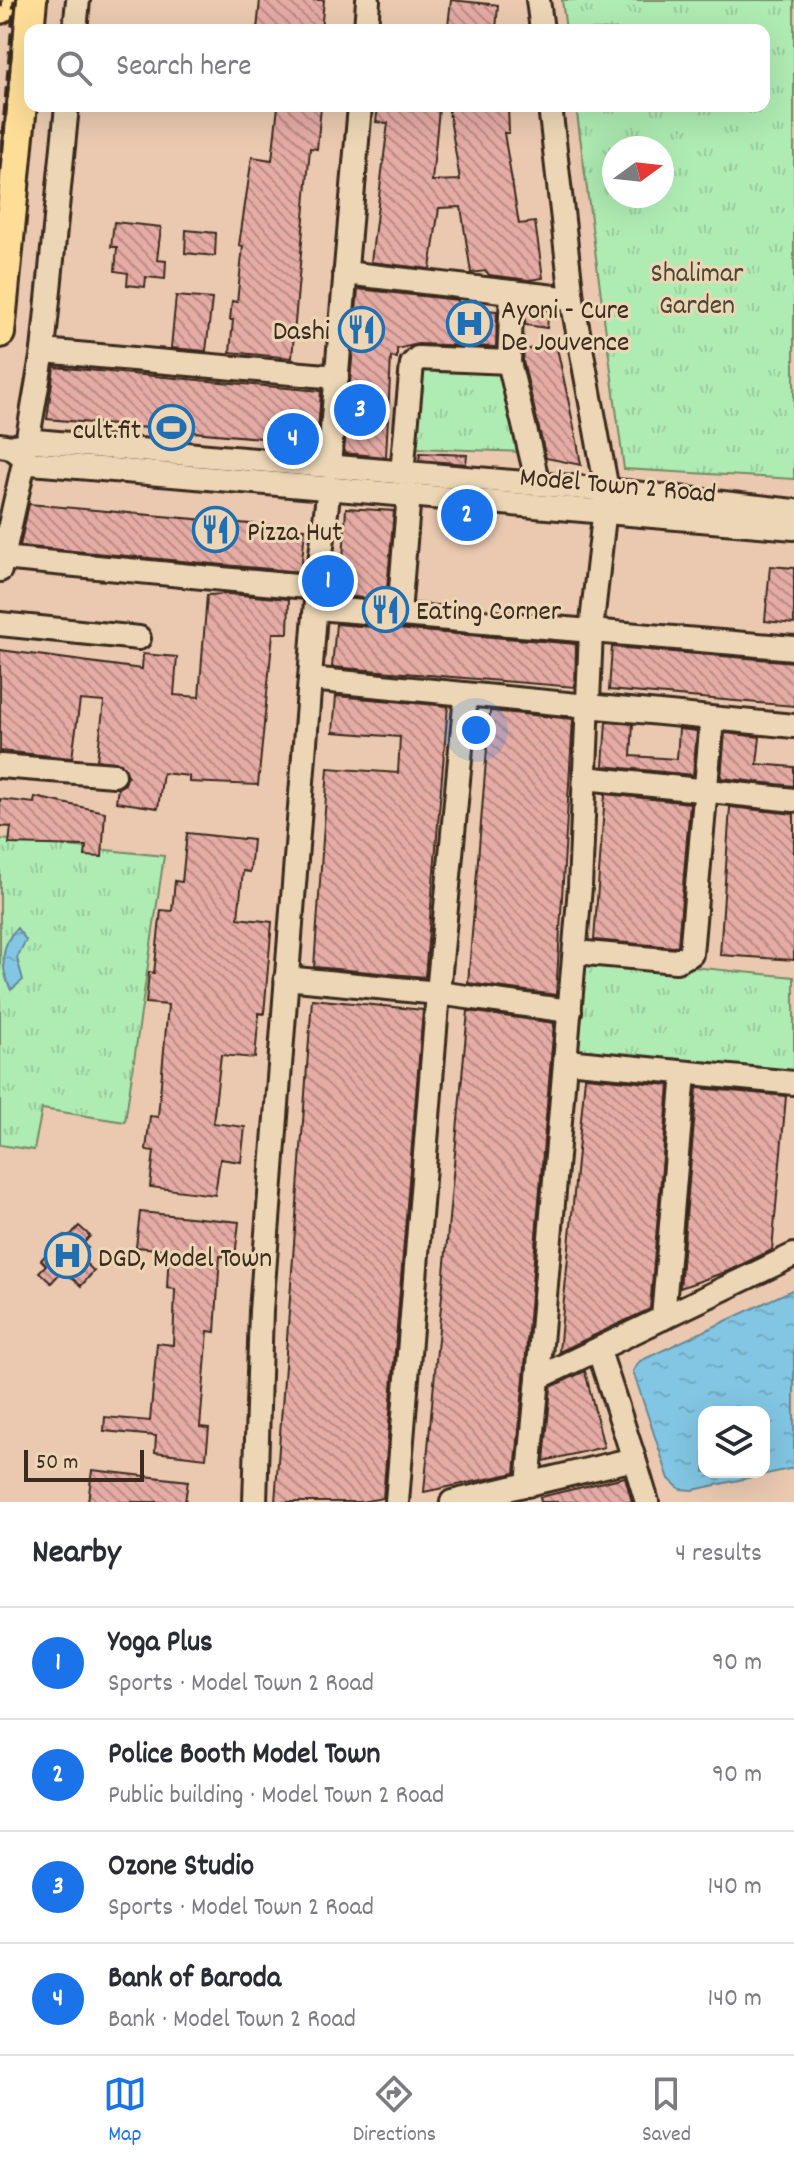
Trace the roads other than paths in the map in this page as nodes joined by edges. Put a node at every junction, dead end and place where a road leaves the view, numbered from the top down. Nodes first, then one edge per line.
1 (1, 0) edge
2 (32, 0) edge
3 (78, 0) edge
4 (368, 0) edge
5 (538, 0) edge
6 (0, 9) edge
7 (30, 24) edge
8 (76, 24) edge
9 (366, 24) edge
10 (541, 24) edge
11 (24, 83) edge
12 (66, 112) edge
13 (359, 112) edge
14 (551, 112) edge
15 (345, 273) junction
16 (512, 292) junction
17 (572, 299) junction
18 (0, 333) edge
19 (43, 351) junction
20 (509, 362) junction
21 (337, 377) junction
22 (13, 448) edge
23 (329, 476) junction
24 (406, 484) junction
25 (538, 484) junction
26 (607, 501) junction
27 (794, 511) edge
28 (794, 528) edge
29 (1, 564) edge
30 (317, 598) junction
31 (399, 613) junction
32 (0, 624) edge
33 (591, 631) junction
34 (139, 638) dead end
35 (794, 648) edge
36 (310, 679) junction
37 (466, 695) junction
38 (588, 708) junction
39 (712, 719) junction
40 (794, 726) edge
41 (0, 766) edge
42 (114, 775) dead end
43 (585, 778) junction
44 (706, 792) junction
45 (794, 800) edge
46 (575, 952) junction
47 (286, 978) junction
48 (438, 993) junction
49 (570, 1011) junction
50 (566, 1061) junction
51 (684, 1073) junction
52 (794, 1083) edge
53 (794, 1254) edge
54 (663, 1318) junction
55 (599, 1351) junction
56 (538, 1378) junction
57 (634, 1459) junction
58 (528, 1485) junction
59 (255, 1502) edge
60 (397, 1502) edge
61 (452, 1502) edge
62 (647, 1502) edge

1 - 6 main road
2 - 7 main road
3 - 8 street
4 - 9 street
5 - 10 street
11 - 18 main road
12 - 19 street
13 - 15 street
14 - 17 street
15 - 16 street
15 - 21 street
16 - 17 street
16 - 20 street
17 - 26 street
19 - 21 street
19 - 22 street
20 - 24 street
20 - 25 street
21 - 23 street
22 - 23 street, Model Town 2 Road
22 - 29 street
23 - 24 street, Model Town 2 Road
23 - 30 street
24 - 25 street, Model Town 2 Road
24 - 26 street, Model Town 2 Road
24 - 31 street
25 - 26 street, Model Town 2 Road
26 - 27 street, Model Town 2 Road
26 - 28 street, Model Town 2 Road
26 - 33 street
29 - 30 street
30 - 31 street
30 - 36 street
31 - 33 street
32 - 34 street
33 - 35 street
33 - 38 street
36 - 37 street
36 - 47 street
37 - 38 street
37 - 48 street
38 - 39 street
38 - 43 street
39 - 40 street
39 - 44 street
41 - 42 street
43 - 44 street
43 - 46 street
44 - 45 street
44 - 46 street
46 - 49 street
47 - 48 street
47 - 59 street
48 - 49 street
48 - 60 street
49 - 50 street
50 - 51 street
50 - 56 street
51 - 52 street
51 - 54 street
53 - 54 street
54 - 55 street
55 - 56 street
55 - 57 street
56 - 58 street
57 - 58 street
57 - 62 street
58 - 61 street

